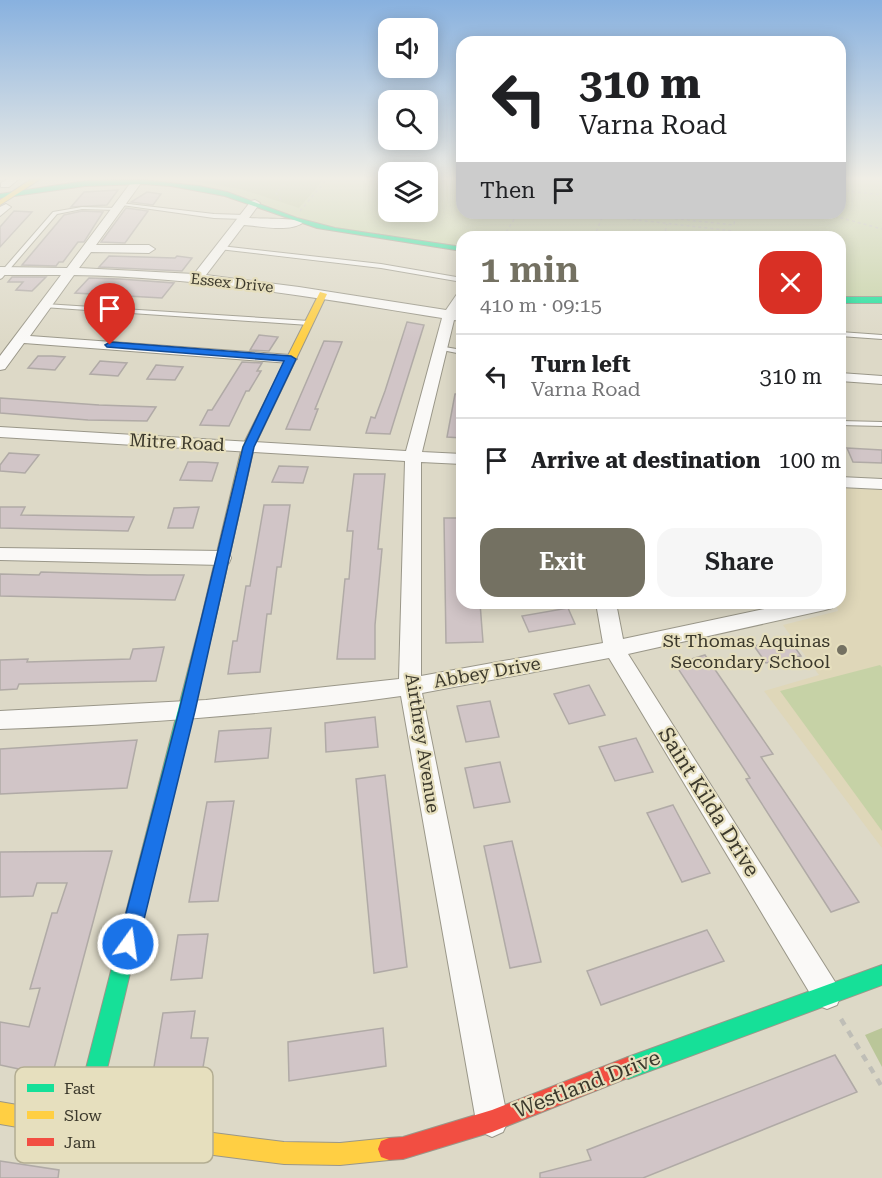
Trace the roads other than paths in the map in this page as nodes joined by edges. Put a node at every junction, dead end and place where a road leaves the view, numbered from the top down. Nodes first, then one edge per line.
1 (37, 233) edge
2 (101, 233) edge
3 (231, 233) edge
4 (357, 233) edge
5 (90, 248) junction
6 (220, 248) junction
7 (456, 248) edge
8 (149, 249) dead end
9 (71, 272) junction
10 (2, 273) edge
11 (197, 278) junction
12 (456, 279) edge
13 (323, 294) junction
14 (846, 300) edge
15 (882, 300) edge
16 (45, 306) junction
17 (455, 316) edge
18 (309, 323) junction
19 (846, 334) edge
20 (882, 337) edge
21 (20, 339) junction
22 (439, 348) junction
23 (456, 351) edge
24 (291, 359) junction
25 (0, 366) edge
26 (846, 377) edge
27 (882, 380) edge
28 (846, 423) edge
29 (882, 424) edge
30 (0, 432) edge
31 (248, 447) junction
32 (413, 456) junction
33 (456, 459) edge
34 (846, 482) edge
35 (882, 484) edge
36 (0, 554) edge
37 (222, 558) junction
38 (607, 609) edge
39 (798, 609) edge
40 (615, 650) junction
41 (410, 686) junction
42 (187, 711) junction
43 (0, 720) edge
44 (882, 975) edge
45 (827, 995) junction
46 (97, 1067) edge
47 (0, 1113) edge
48 (15, 1116) edge
49 (492, 1121) junction
50 (213, 1144) edge

1 - 10 lane
2 - 5 street
3 - 6 street
4 - 7 street
5 - 8 street
5 - 9 street
6 - 11 street
6 - 12 lane
9 - 10 street, Essex Drive
9 - 11 street, Essex Drive
9 - 16 street
11 - 13 street, Essex Drive
13 - 17 street, Essex Drive
13 - 18 street
14 - 15 street
16 - 18 lane
16 - 21 street
17 - 22 street, Airthrey Avenue
18 - 24 street
19 - 20 lane
21 - 24 street
21 - 25 street
22 - 23 lane
22 - 32 street, Airthrey Avenue
24 - 31 street
26 - 27 street
28 - 29 lane
30 - 31 street, Mitre Road
31 - 32 street, Mitre Road
31 - 37 street
32 - 33 street, Mitre Road
32 - 41 street, Airthrey Avenue
34 - 35 street
36 - 37 street
37 - 42 street
38 - 40 street, Saint Kilda Drive
39 - 40 street, Abbey Drive
40 - 41 street, Abbey Drive
40 - 45 street, Saint Kilda Drive
41 - 42 street, Abbey Drive
41 - 49 street, Airthrey Avenue
42 - 43 street, Abbey Drive
42 - 46 street
44 - 45 street, Westland Drive
45 - 49 street, Westland Drive
47 - 48 street, Westland Drive
49 - 50 street, Westland Drive

